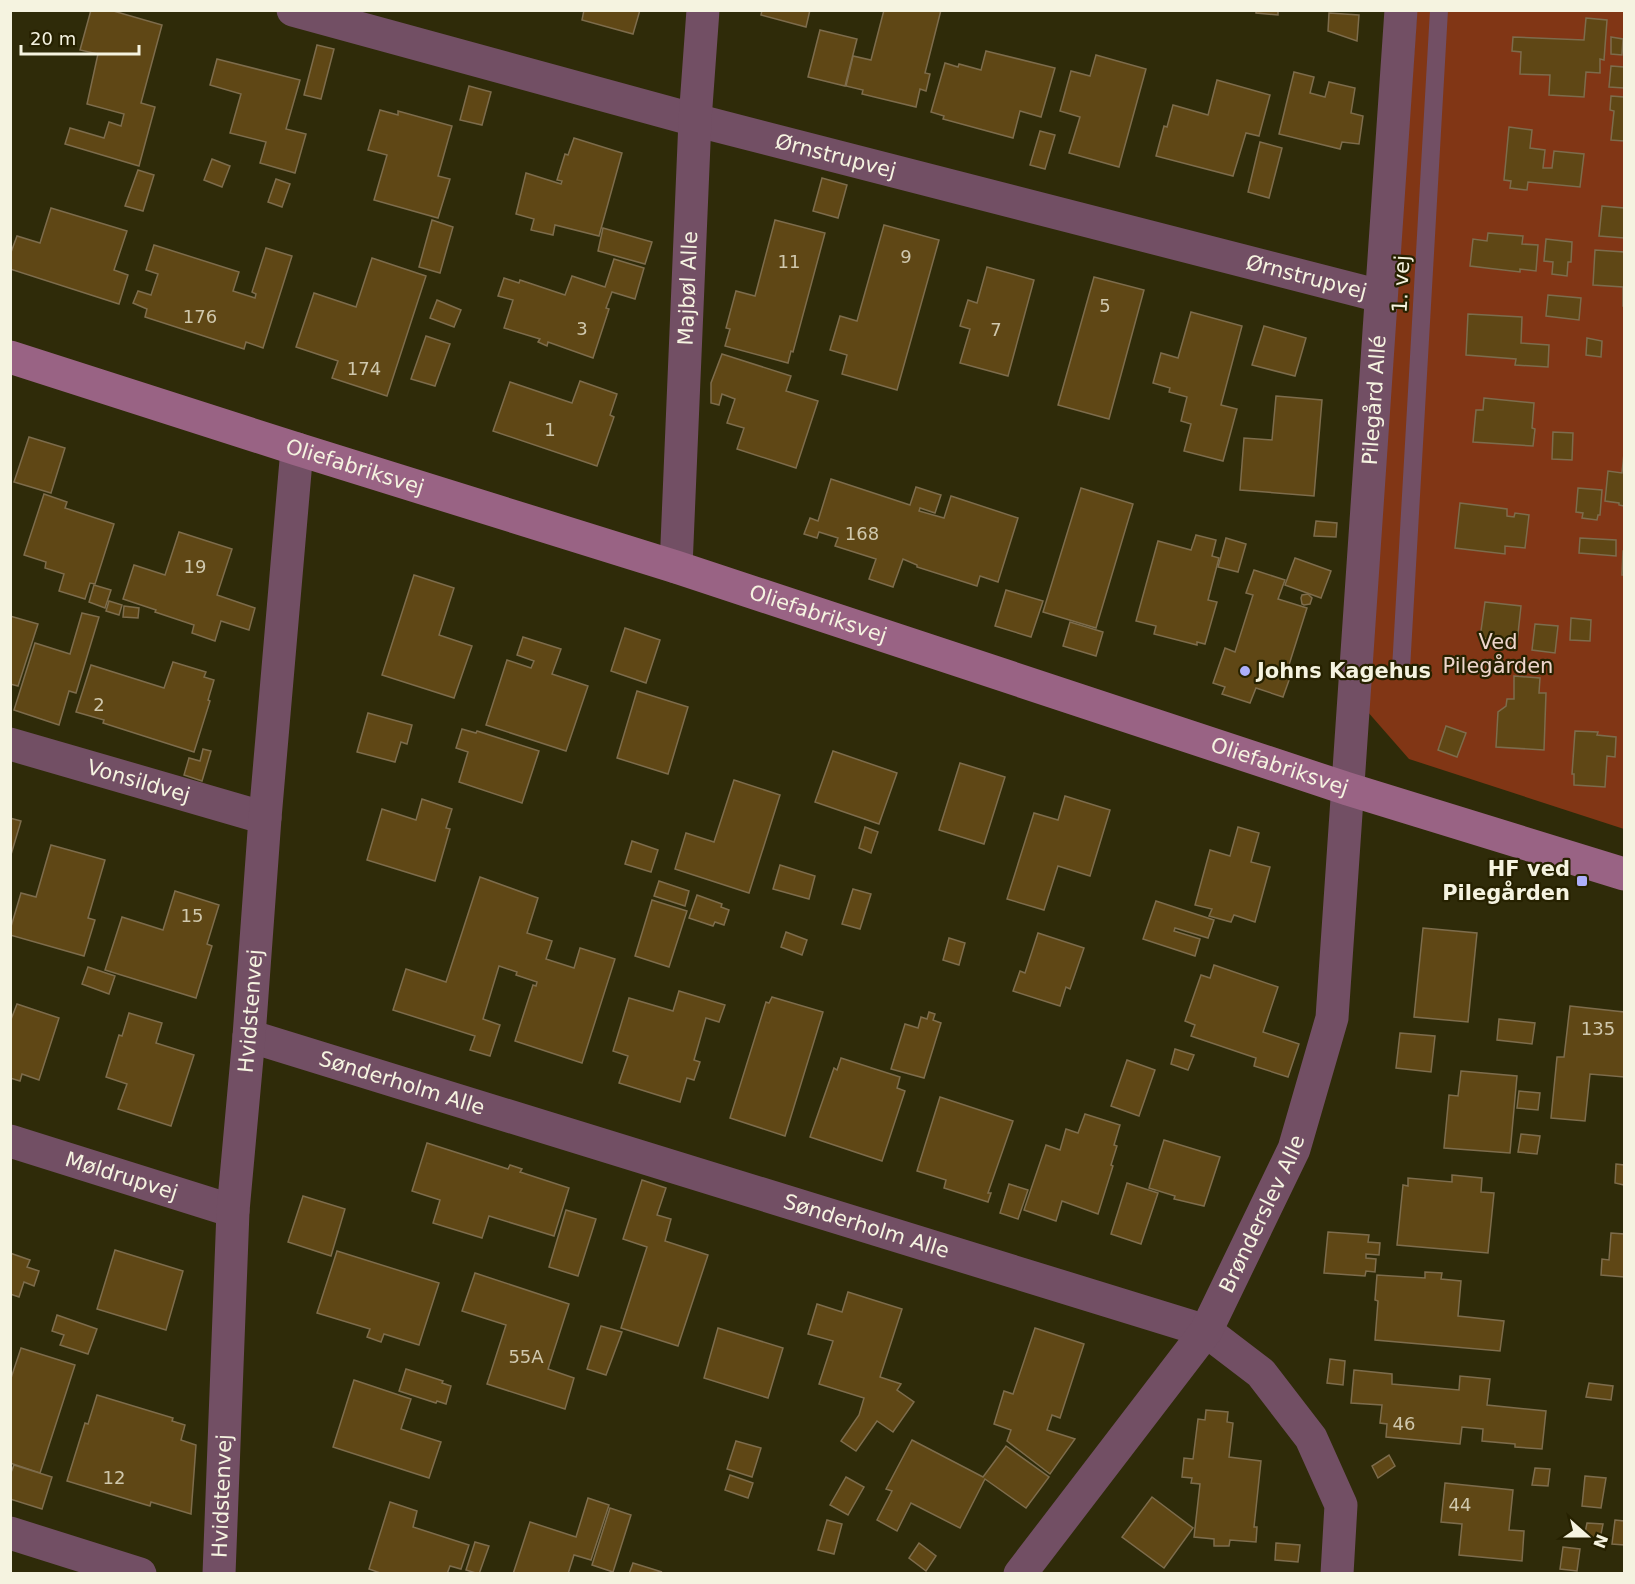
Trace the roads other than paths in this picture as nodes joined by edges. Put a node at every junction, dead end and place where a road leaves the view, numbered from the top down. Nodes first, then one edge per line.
1 (293, 10) edge
2 (703, 10) edge
3 (1401, 10) edge
4 (1439, 10) edge
5 (695, 120) junction
6 (1380, 296) junction
7 (10, 357) edge
8 (297, 449) junction
9 (676, 567) junction
10 (1401, 669) dead end
11 (10, 744) edge
12 (1348, 789) junction
13 (265, 818) junction
14 (1624, 874) edge
15 (249, 1036) junction
16 (10, 1141) edge
17 (233, 1211) junction
18 (1206, 1331) junction
19 (10, 1533) edge
20 (140, 1574) edge
21 (219, 1574) edge
22 (1020, 1574) edge
23 (1337, 1574) edge

1 - 5 street, Ørnstrupvej
2 - 5 street, Majbøl Alle
3 - 6 street, Pilegård Allé
4 - 10 lane, 1. vej
5 - 6 street, Ørnstrupvej
5 - 9 street, Majbøl Alle
6 - 12 street, Pilegård Allé
7 - 8 street, Oliefabriksvej
8 - 9 street, Oliefabriksvej
8 - 13 street, Hvidstenvej
9 - 12 street, Oliefabriksvej
11 - 13 street, Vonsildvej
12 - 14 street, Oliefabriksvej
12 - 18 street, Brønderslev Alle
13 - 15 street, Hvidstenvej
15 - 17 street, Hvidstenvej
15 - 18 street, Sønderholm Alle
16 - 17 street, Møldrupvej
17 - 21 street, Hvidstenvej
18 - 22 street, Brønderslev Alle
18 - 23 street, Sønderholm Alle
19 - 20 street

